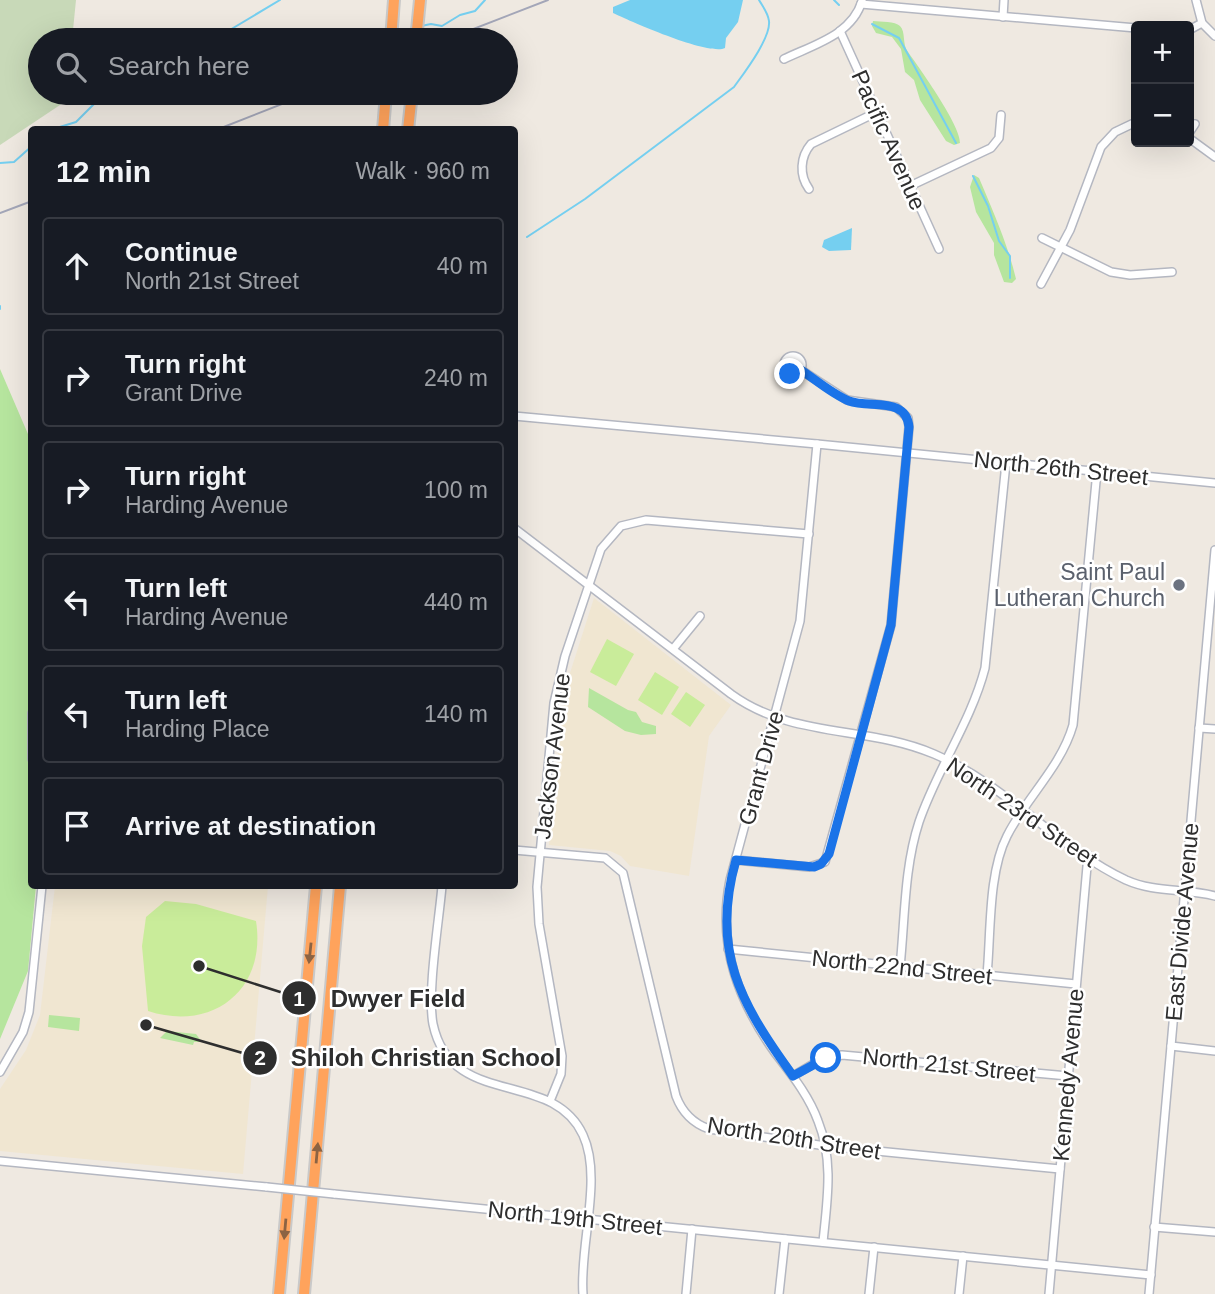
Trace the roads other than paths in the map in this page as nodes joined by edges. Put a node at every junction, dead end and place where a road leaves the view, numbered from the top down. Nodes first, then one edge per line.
1 (420, 0) edge
2 (1004, 0) edge
3 (1196, 0) edge
4 (861, 2) edge
5 (394, 4) edge
6 (1003, 17) junction
7 (1202, 23) junction
8 (1194, 27) edge
9 (392, 28) edge
10 (417, 28) edge
11 (1131, 29) edge
12 (840, 31) junction
13 (1215, 36) edge
14 (784, 59) dead end
15 (385, 105) edge
16 (411, 105) edge
17 (875, 113) junction
18 (1001, 115) dead end
19 (1131, 124) edge
20 (383, 126) edge
21 (408, 126) edge
22 (1194, 139) edge
23 (1215, 157) edge
24 (910, 186) junction
25 (809, 189) dead end
26 (1042, 238) dead end
27 (1062, 248) junction
28 (939, 249) dead end
29 (1172, 272) dead end
30 (1041, 284) dead end
31 (801, 370) dead end
32 (518, 416) edge
33 (817, 444) junction
34 (907, 453) junction
35 (1006, 463) junction
36 (1097, 471) junction
37 (1215, 483) edge
38 (518, 531) edge
39 (809, 534) junction
40 (1215, 550) edge
41 (589, 583) junction
42 (1212, 609) edge
43 (699, 616) dead end
44 (673, 649) junction
45 (774, 719) junction
46 (1199, 728) junction
47 (1215, 729) edge
48 (862, 733) junction
49 (947, 760) junction
50 (1024, 810) junction
51 (518, 850) edge
52 (539, 852) junction
53 (1088, 855) junction
54 (736, 860) junction
55 (42, 889) edge
56 (316, 889) edge
57 (340, 889) edge
58 (442, 889) edge
59 (1185, 892) junction
60 (1215, 896) edge
61 (728, 949) junction
62 (900, 967) junction
63 (987, 975) junction
64 (1076, 984) junction
65 (1171, 1046) junction
66 (1215, 1051) edge
67 (0, 1072) edge
68 (793, 1076) junction
69 (1068, 1076) junction
70 (550, 1101) junction
71 (826, 1146) junction
72 (0, 1161) edge
73 (1060, 1169) junction
74 (586, 1218) junction
75 (1154, 1227) junction
76 (692, 1229) junction
77 (1215, 1232) edge
78 (785, 1239) junction
79 (823, 1242) junction
80 (874, 1247) junction
81 (963, 1256) junction
82 (1051, 1265) junction
83 (1151, 1275) junction
84 (279, 1294) edge
85 (304, 1294) edge
86 (583, 1294) edge
87 (686, 1294) edge
88 (779, 1294) edge
89 (869, 1294) edge
90 (959, 1294) edge
91 (1049, 1294) edge
92 (1149, 1294) edge

1 - 10 highway
2 - 6 street
3 - 7 street
4 - 6 street
4 - 12 street
5 - 9 highway
6 - 11 street
7 - 8 street
7 - 13 street
12 - 14 street
12 - 17 street, Pacific Avenue
15 - 20 highway
16 - 21 highway
17 - 24 street, Pacific Avenue
17 - 25 street
18 - 24 street
19 - 27 street
22 - 23 street
24 - 28 street, Pacific Avenue
26 - 27 street
27 - 29 street
27 - 30 street
31 - 34 street
32 - 33 street
33 - 34 street
33 - 39 street, Grant Drive
34 - 35 street, North 26th Street
34 - 48 street
35 - 36 street, North 26th Street
35 - 49 street
36 - 37 street, North 26th Street
36 - 50 street
38 - 41 street, North 23rd Street
39 - 41 street, Jackson Avenue
39 - 45 street, Grant Drive
40 - 42 street, East Divide Avenue
41 - 44 street, North 23rd Street
41 - 52 street, Jackson Avenue
42 - 46 street, East Divide Avenue
43 - 44 street
44 - 45 street, North 23rd Street
45 - 48 street, North 23rd Street
45 - 54 street, Grant Drive
46 - 47 street
46 - 59 street, East Divide Avenue
48 - 49 street, North 23rd Street
48 - 54 street
49 - 50 street, North 23rd Street
49 - 62 street
50 - 53 street, North 23rd Street
50 - 63 street
51 - 52 street, North 20th Street
52 - 70 street, Jackson Avenue
52 - 71 street, North 20th Street
53 - 59 street, North 23rd Street
53 - 64 street, Kennedy Avenue
54 - 61 street, Grant Drive
55 - 67 street
56 -> 84 highway
85 -> 57 highway
58 - 70 street
59 - 60 street, North 23rd Street
59 - 65 street, East Divide Avenue
61 - 62 street, North 22nd Street
61 - 68 street, Grant Drive
62 - 63 street, North 22nd Street
63 - 64 street, North 22nd Street
64 - 69 street, Kennedy Avenue
65 - 66 street
65 - 75 street, East Divide Avenue
68 - 69 street, North 21st Street
68 - 71 street, Grant Drive
69 - 73 street, Kennedy Avenue
70 - 74 street
71 - 73 street, North 20th Street
71 - 79 street, Grant Drive
72 - 74 street, North 19th Street, bridge
73 - 82 street, Kennedy Avenue
74 - 76 street, North 19th Street
74 - 86 street
75 - 77 street
75 - 83 street, East Divide Avenue
76 - 78 street, North 19th Street
76 - 87 street
78 - 79 street, North 19th Street
78 - 88 street
79 - 80 street, North 19th Street
80 - 81 street, North 19th Street
80 - 89 street
81 - 82 street, North 19th Street
81 - 90 street
82 - 83 street, North 19th Street
82 - 91 street, Kennedy Avenue
83 - 92 street, East Divide Avenue

